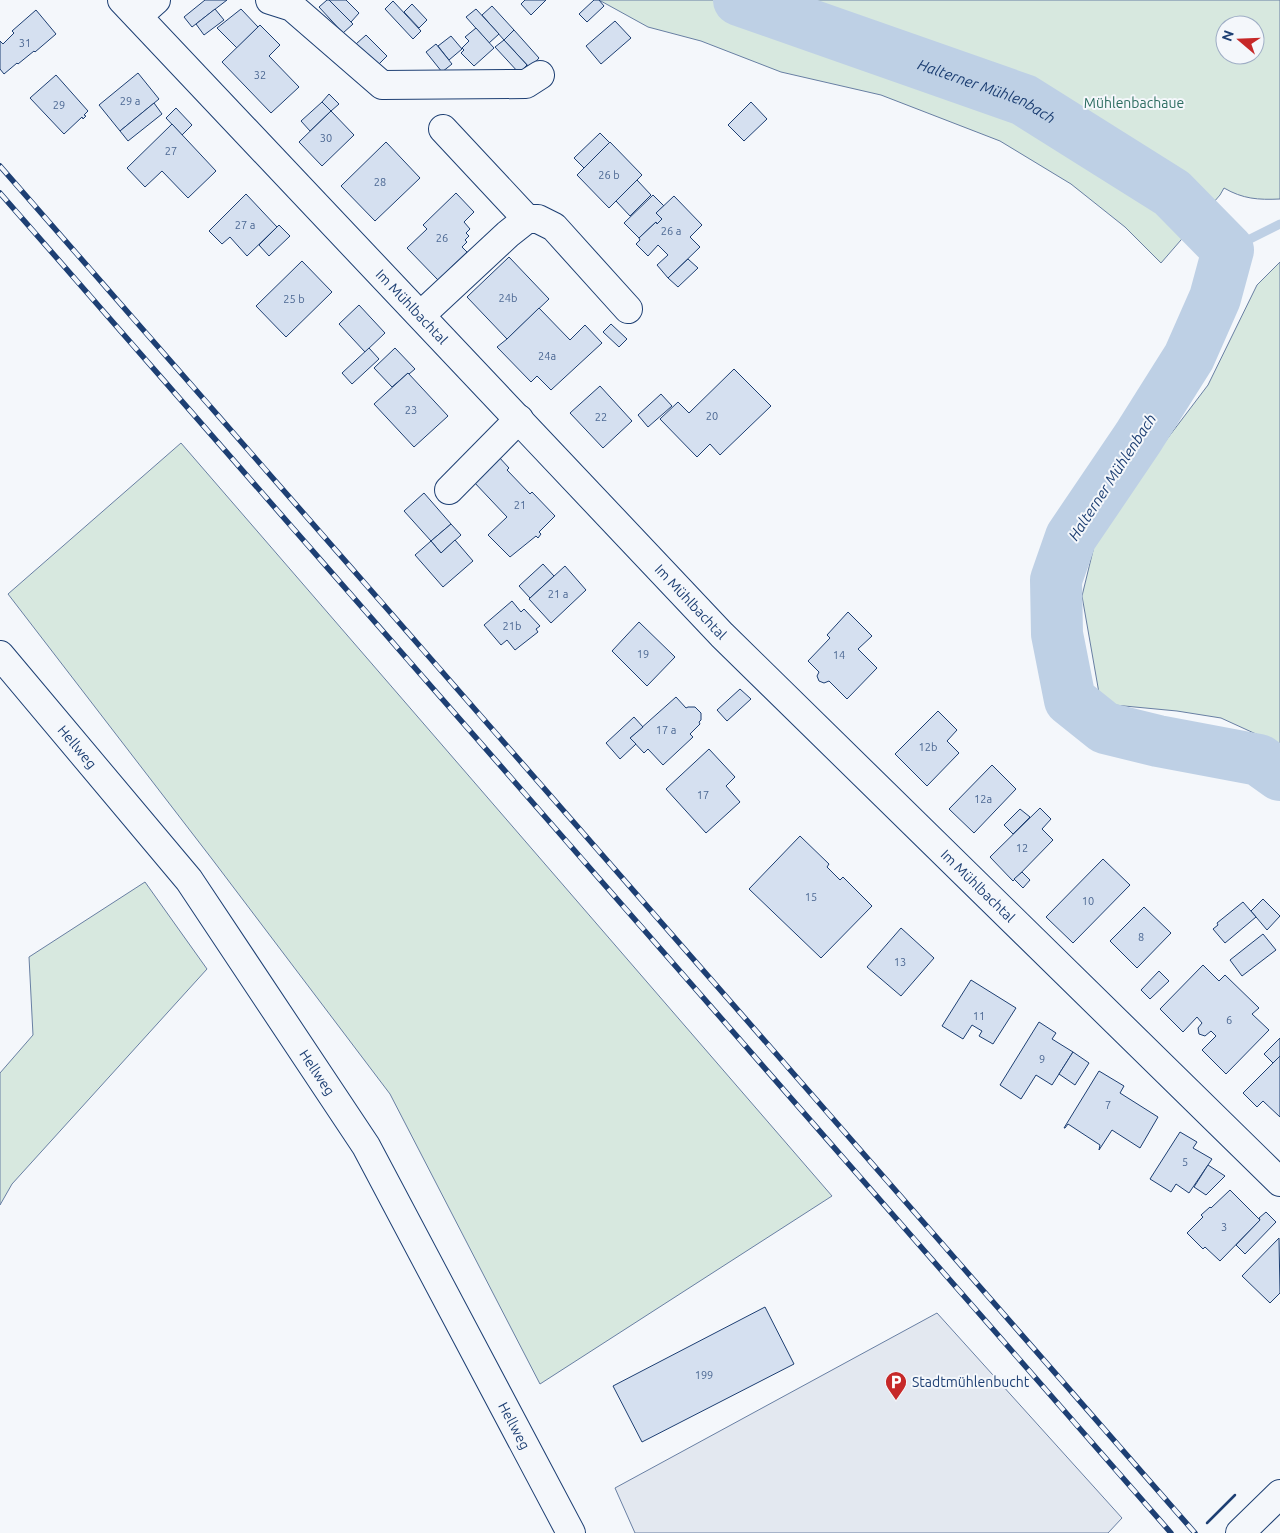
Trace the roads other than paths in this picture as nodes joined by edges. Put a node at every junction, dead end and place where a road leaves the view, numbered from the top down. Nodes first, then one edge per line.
1 (270, 0) edge
2 (139, 5) edge
3 (540, 75) dead end
4 (443, 129) dead end
5 (526, 220) junction
6 (628, 309) dead end
7 (421, 315) junction
8 (519, 419) junction
9 (449, 490) dead end
10 (0, 655) edge
11 (1280, 1182) edge
12 (1280, 1494) edge
13 (571, 1533) edge
14 (1240, 1533) edge

1 - 3 street
2 - 7 street, Im Mühlbachtal
4 - 5 street
5 - 6 street
5 - 7 street
7 - 8 street, Im Mühlbachtal
8 - 9 street
8 - 11 street, Im Mühlbachtal
10 - 13 street, Hellweg
12 - 14 street

